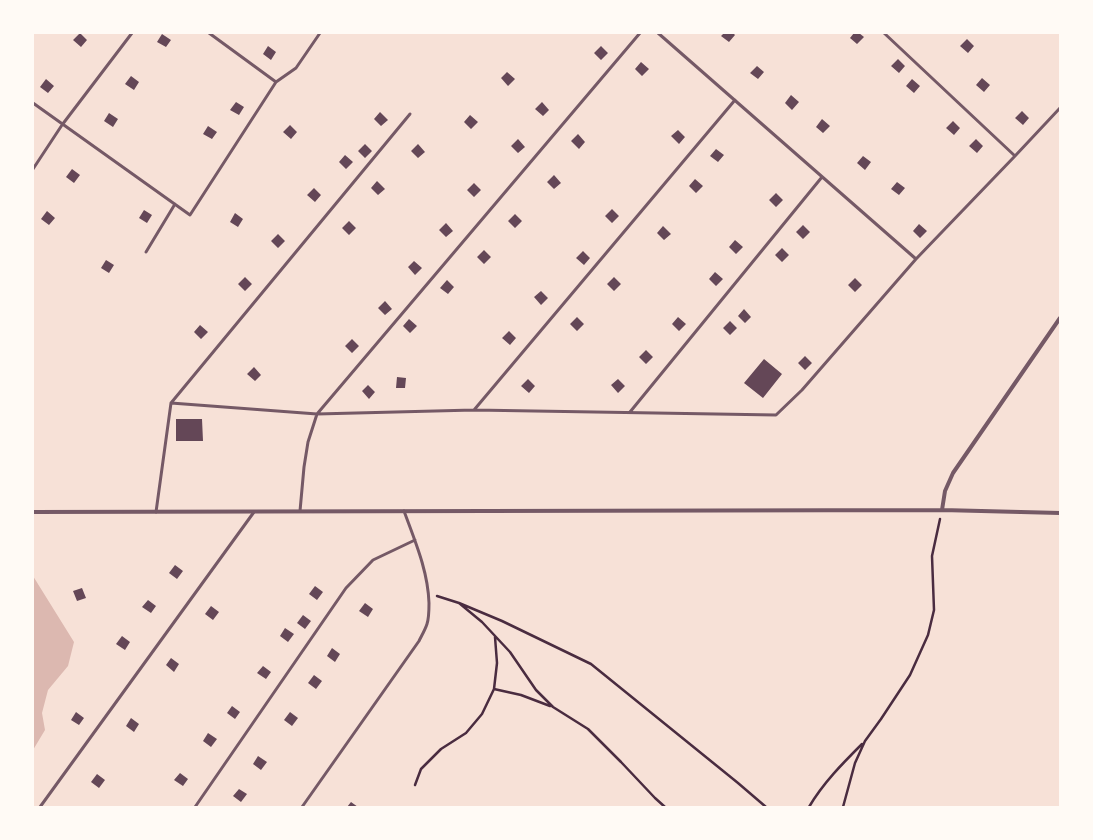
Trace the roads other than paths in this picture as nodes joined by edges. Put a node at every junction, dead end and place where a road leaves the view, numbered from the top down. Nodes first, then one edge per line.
1 (132, 33) edge
2 (209, 33) edge
3 (320, 33) edge
4 (640, 33) edge
5 (658, 33) edge
6 (884, 33) edge
7 (276, 82) junction
8 (735, 100) junction
9 (33, 103) edge
10 (1060, 108) edge
11 (410, 114) dead end
12 (62, 124) junction
13 (1015, 156) junction
14 (33, 169) edge
15 (822, 177) junction
16 (175, 204) junction
17 (146, 252) dead end
18 (916, 259) junction
19 (1060, 318) edge
20 (171, 403) junction
21 (474, 410) junction
22 (630, 412) junction
23 (317, 414) junction
24 (942, 510) junction
25 (300, 511) junction
26 (404, 511) junction
27 (33, 512) edge
28 (156, 512) junction
29 (254, 512) junction
30 (1060, 513) edge
31 (415, 540) junction
32 (40, 807) edge
33 (195, 807) edge
34 (302, 807) edge

1 - 12 lane
2 - 7 lane
3 - 7 lane
4 - 23 lane
5 - 8 lane
6 - 13 lane
7 - 16 lane
8 - 15 lane
8 - 21 lane
9 - 12 lane
10 - 13 lane
11 - 20 lane
12 - 14 lane
12 - 16 lane
13 - 18 lane
15 - 18 lane
15 - 22 lane
16 - 17 lane
18 - 22 lane
19 - 24 street
20 - 23 lane
20 - 28 lane
21 - 22 lane
21 - 23 lane
23 - 25 lane
24 - 26 street
24 - 30 street
25 - 26 street
25 - 29 street
26 - 31 lane
27 - 28 street
28 - 29 street
29 - 32 lane
31 - 33 lane
31 - 34 lane

